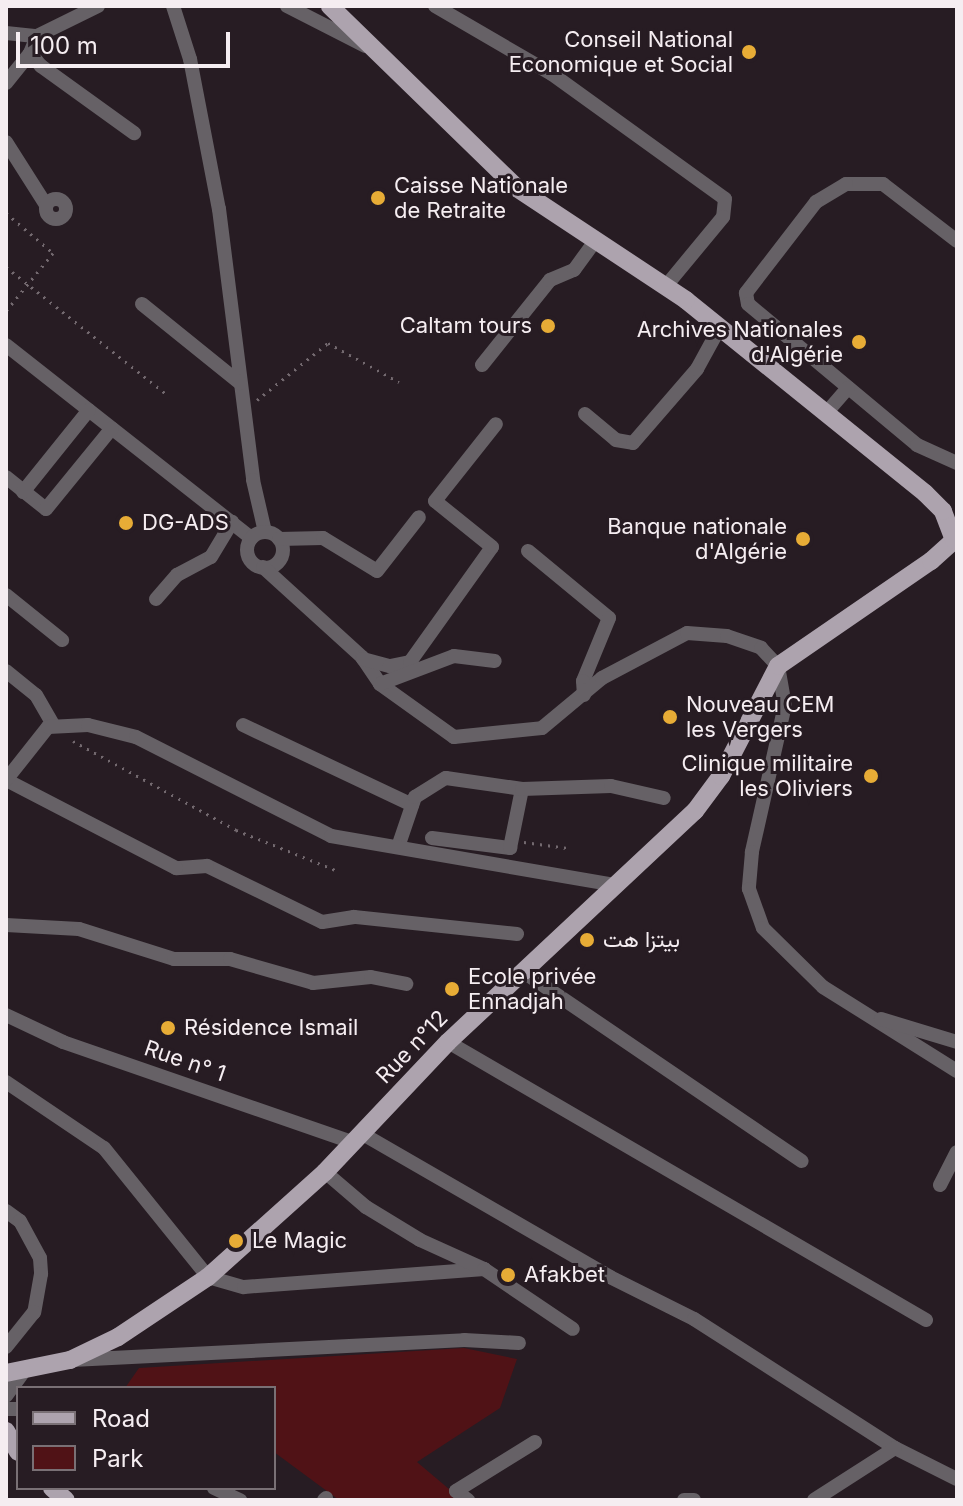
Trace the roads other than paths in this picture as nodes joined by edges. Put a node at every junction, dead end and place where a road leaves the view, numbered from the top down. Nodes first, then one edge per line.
1 (98, 6) edge
2 (287, 6) edge
3 (435, 6) edge
4 (176, 10) edge
5 (328, 11) edge
6 (6, 33) edge
7 (37, 36) junction
8 (30, 53) junction
9 (6, 83) edge
10 (134, 133) dead end
11 (6, 142) edge
12 (46, 205) dead end
13 (957, 241) edge
14 (594, 242) junction
15 (665, 287) junction
16 (142, 304) dead end
17 (720, 327) junction
18 (6, 345) edge
19 (482, 365) dead end
20 (240, 383) junction
21 (848, 388) junction
22 (89, 410) junction
23 (827, 412) junction
24 (585, 414) dead end
25 (496, 424) dead end
26 (112, 428) junction
27 (957, 463) edge
28 (6, 477) edge
29 (23, 492) junction
30 (419, 517) dead end
31 (232, 522) junction
32 (258, 535) junction
33 (279, 539) junction
34 (956, 540) edge
35 (528, 551) dead end
36 (263, 567) junction
37 (6, 595) edge
38 (156, 599) dead end
39 (62, 640) dead end
40 (363, 659) junction
41 (495, 661) dead end
42 (778, 666) junction
43 (6, 671) edge
44 (380, 684) junction
45 (584, 695) junction
46 (51, 725) junction
47 (243, 725) dead end
48 (6, 780) edge
49 (522, 789) junction
50 (664, 798) dead end
51 (413, 801) junction
52 (432, 838) dead end
53 (398, 847) junction
54 (616, 885) junction
55 (6, 925) edge
56 (517, 934) dead end
57 (522, 971) junction
58 (406, 984) dead end
59 (6, 1015) edge
60 (866, 1015) junction
61 (448, 1042) junction
62 (957, 1042) edge
63 (957, 1071) edge
64 (6, 1082) edge
65 (356, 1138) junction
66 (957, 1152) edge
67 (802, 1161) dead end
68 (325, 1172) junction
69 (940, 1185) dead end
70 (6, 1211) edge
71 (484, 1269) junction
72 (208, 1277) junction
73 (926, 1320) dead end
74 (573, 1329) dead end
75 (519, 1343) dead end
76 (6, 1347) edge
77 (70, 1360) junction
78 (25, 1370) junction
79 (6, 1373) edge
80 (6, 1396) edge
81 (6, 1431) edge
82 (535, 1442) dead end
83 (16, 1448) edge
84 (895, 1448) junction
85 (957, 1479) edge
86 (218, 1490) edge
87 (240, 1500) edge
88 (468, 1500) edge
89 (684, 1500) edge
90 (694, 1500) edge
91 (814, 1500) edge

1 - 7 street
2 - 5 street
3 - 15 street
4 - 20 street
5 - 14 main road
6 - 7 street
7 - 8 street
8 - 9 street
8 - 10 street
11 - 12 street
13 - 21 street
14 - 15 main road
14 - 19 street
15 - 17 main road
16 - 20 street
17 - 23 main road
17 - 24 street
18 - 22 street
20 - 32 street
21 - 23 street
21 - 27 street
22 - 26 street
22 - 29 street
23 - 34 main road
25 - 40 street
26 - 29 street
26 - 31 street
28 - 29 street
30 - 33 street
31 - 32 street
31 - 38 street
32 - 33 street
32 - 36 street
33 - 36 street
34 - 42 main road
35 - 45 street
36 - 40 street
37 - 39 street
40 - 44 street
41 - 44 street
42 - 45 street
42 - 54 main road, Rue n°12
42 - 60 street
43 - 46 street
44 - 45 street
46 - 48 street
46 - 53 street
47 - 51 street
48 - 56 street
49 - 50 street
49 - 51 street
49 - 52 street
51 - 53 street
53 - 54 street
54 - 57 main road, Rue n°12
55 - 58 street
57 - 61 main road, Rue n°12
57 - 67 street
59 - 65 street, Rue n° 1
60 - 62 street
60 - 63 street
61 - 65 main road, Rue n°12
61 - 73 street
64 - 72 street
65 - 68 main road, Rue n°12
65 - 84 street, Rue n° 1
66 - 69 street
68 - 71 street
68 - 72 main road, Rue n°12
70 - 76 street
71 - 72 street
71 - 74 street
72 - 77 main road, Rue n°12
75 - 77 street
77 - 78 main road, Rue n°12
78 - 79 main road, Rue n°12
78 - 80 street
81 - 83 main road
82 - 88 street
84 - 85 street, Rue n° 1
84 - 91 street
86 - 87 street
89 - 90 street

